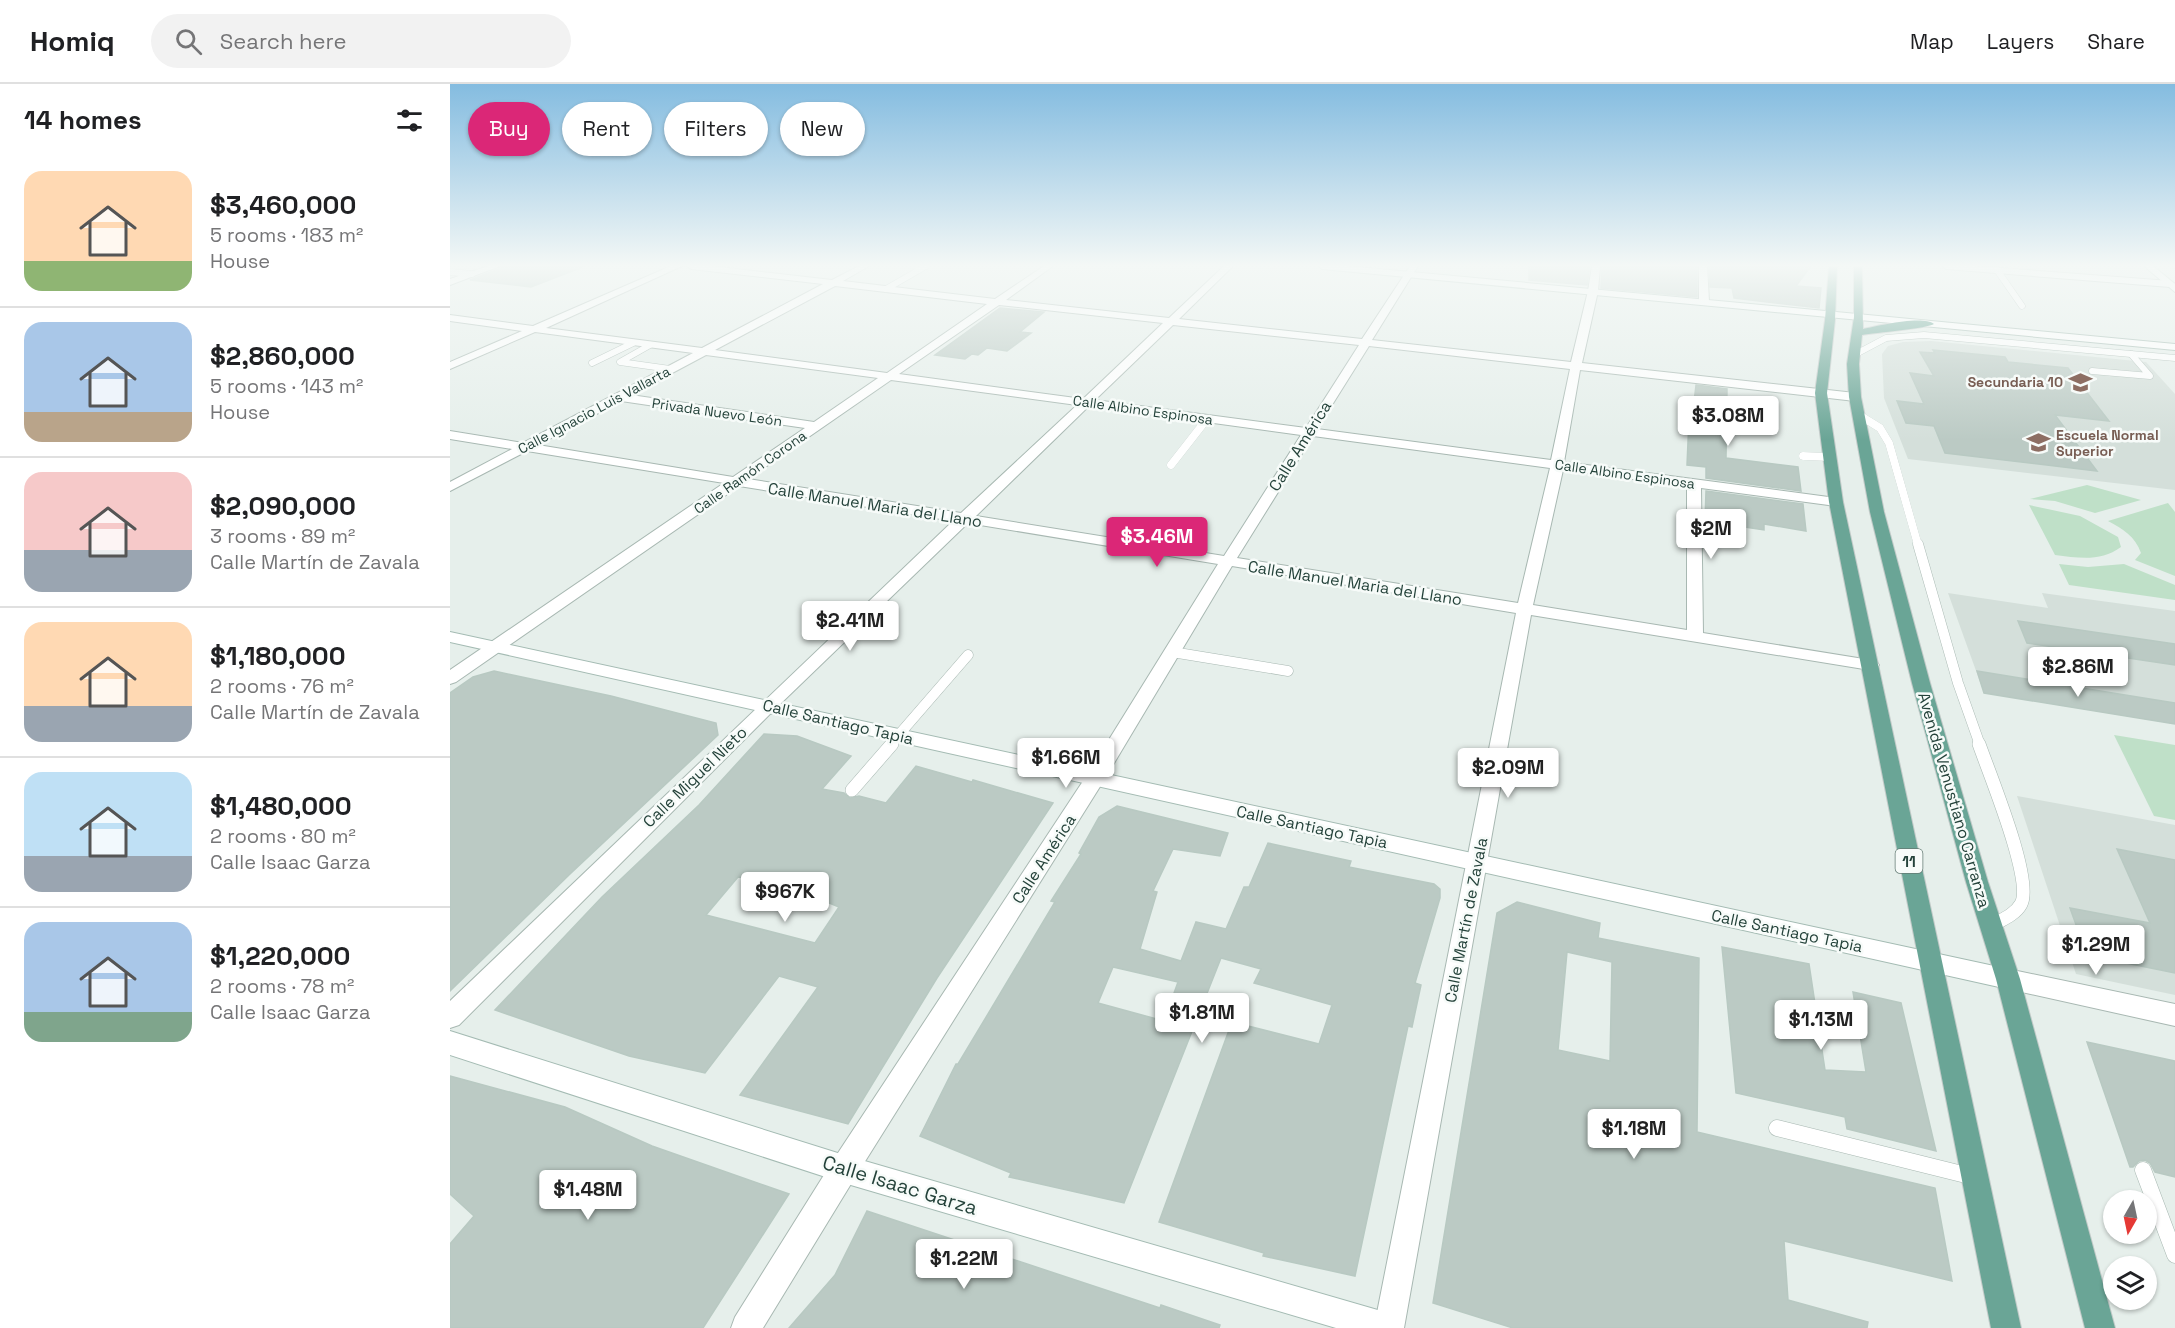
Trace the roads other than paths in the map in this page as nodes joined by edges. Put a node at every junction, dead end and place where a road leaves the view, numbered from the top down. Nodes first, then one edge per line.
1 (492, 324) edge
2 (546, 324) edge
3 (757, 324) edge
4 (964, 324) edge
5 (1169, 324) edge
6 (1209, 324) edge
7 (1377, 324) edge
8 (1585, 324) edge
9 (1829, 324) edge
10 (1925, 324) edge
11 (1929, 324) joint
12 (1858, 325) junction
13 (533, 330) junction
14 (2084, 338) junction
15 (1366, 342) junction
16 (633, 343) junction
17 (651, 345) junction
18 (2175, 347) edge
19 (2095, 351) junction
20 (704, 352) junction
21 (2131, 354) junction
22 (1854, 355) junction
23 (2175, 358) edge
24 (592, 363) dead end
25 (1576, 364) junction
26 (450, 366) edge
27 (670, 369) junction
28 (2092, 371) dead end
29 (888, 377) junction
30 (1821, 393) junction
31 (1855, 397) junction
32 (618, 398) junction
33 (1088, 403) junction
34 (1859, 415) junction
35 (1207, 419) junction
36 (817, 426) junction
37 (1308, 432) junction
38 (450, 435) edge
39 (526, 447) junction
40 (1803, 456) dead end
41 (1828, 457) junction
42 (1171, 465) dead end
43 (1557, 465) junction
44 (735, 482) junction
45 (1694, 483) junction
46 (450, 487) edge
47 (1836, 502) junction
48 (965, 520) junction
49 (1227, 562) junction
50 (1524, 611) junction
51 (450, 637) edge
52 (1695, 638) junction
53 (496, 646) junction
54 (1172, 652) junction
55 (968, 655) dead end
56 (1870, 665) junction
57 (1288, 672) dead end
58 (450, 678) edge
59 (768, 706) junction
60 (899, 736) junction
61 (1095, 780) junction
62 (852, 790) dead end
63 (1477, 863) junction
64 (1991, 926) junction
65 (1929, 962) junction
66 (2008, 979) junction
67 (2175, 1015) edge
68 (450, 1017) edge
69 (450, 1043) edge
70 (1777, 1128) dead end
71 (844, 1169) junction
72 (2143, 1170) dead end
73 (1974, 1177) junction
74 (2175, 1255) edge
75 (746, 1328) edge
76 (1388, 1328) edge
77 (2006, 1328) edge
78 (2100, 1328) edge

1 - 13 street, Calle Albino Espinosa
2 - 13 street
3 - 20 street, Calle Ignacio Luis Vallarta
4 - 29 street, Calle Ramón Corona
5 - 33 street, Calle Miguel Nieto
6 - 15 street
7 - 15 street, Calle América
8 - 25 street, Calle Martín de Zavala
9 - 30 main road, 11
10 - 12 street
11 - 12 main road
11 - 14 street
12 - 22 main road, Avenida Venustiano Carranza
13 - 16 street, Calle Albino Espinosa
13 - 26 street
14 - 18 street
14 - 19 lane
15 - 25 street
15 - 37 street, Calle América
16 - 17 street, Calle Albino Espinosa
16 - 24 lane
17 - 20 street, Calle Albino Espinosa
17 - 27 lane
19 - 21 lane
19 - 22 lane
20 - 27 street, Calle Ignacio Luis Vallarta
20 - 29 street, Calle Albino Espinosa
21 - 23 lane
21 - 28 lane
22 - 31 main road, Avenida Venustiano Carranza
25 - 30 street
25 - 43 street, Calle Martín de Zavala
27 - 32 street, Calle Ignacio Luis Vallarta
29 - 33 street, Calle Albino Espinosa
29 - 36 street, Calle Ramón Corona
30 - 31 street
30 - 41 main road, 11
31 - 34 main road, Avenida Venustiano Carranza
32 - 36 street, Privada Nuevo León
32 - 39 street, Calle Ignacio Luis Vallarta
33 - 35 street, Calle Albino Espinosa
33 - 48 street, Calle Miguel Nieto
34 - 64 main road, Avenida Venustiano Carranza
34 - 64 lane
35 - 37 street, Calle Albino Espinosa
35 - 42 lane
36 - 44 street, Calle Ramón Corona
37 - 43 street, Calle Albino Espinosa
37 - 49 street, Calle América
38 - 39 street, Calle Manuel Maria del Llano
39 - 44 street, Calle Manuel Maria del Llano
39 - 46 street, Calle Ignacio Luis Vallarta
40 - 41 lane
41 - 47 main road, 11
43 - 45 street, Calle Albino Espinosa
43 - 50 street, Calle Martín de Zavala
44 - 48 street, Calle Manuel Maria del Llano
44 - 53 street, Calle Ramón Corona
45 - 47 street, Calle Albino Espinosa
45 - 52 street
47 - 56 main road, 11
48 - 49 street, Calle Manuel Maria del Llano
48 - 59 street, Calle Miguel Nieto
49 - 50 street, Calle Manuel Maria del Llano
49 - 54 street, Calle América
50 - 52 street, Calle Manuel Maria del Llano
50 - 63 street, Calle Martín de Zavala
51 - 53 street, Calle Santiago Tapia
52 - 56 street, Calle Manuel Maria del Llano
53 - 58 street, Calle Ramón Corona
53 - 59 street, Calle Santiago Tapia
54 - 57 lane
54 - 61 street, Calle América
55 - 60 lane
56 - 65 main road, 11
59 - 60 street, Calle Santiago Tapia
59 - 68 street, Calle Miguel Nieto
60 - 61 street, Calle Santiago Tapia
60 - 62 lane
61 - 63 street, Calle Santiago Tapia
61 - 71 street, Calle América
63 - 65 street, Calle Santiago Tapia
63 - 76 street, Calle Martín de Zavala
64 - 66 main road, Avenida Venustiano Carranza
65 - 66 street, Calle Santiago Tapia
65 - 73 main road, 11
66 - 67 street, Calle Santiago Tapia
66 - 78 main road, Avenida Venustiano Carranza
69 - 71 street, Calle Isaac Garza
70 - 73 lane
71 - 75 street, Calle América
71 - 76 street, Calle Isaac Garza
72 - 74 lane
73 - 77 main road, 11

